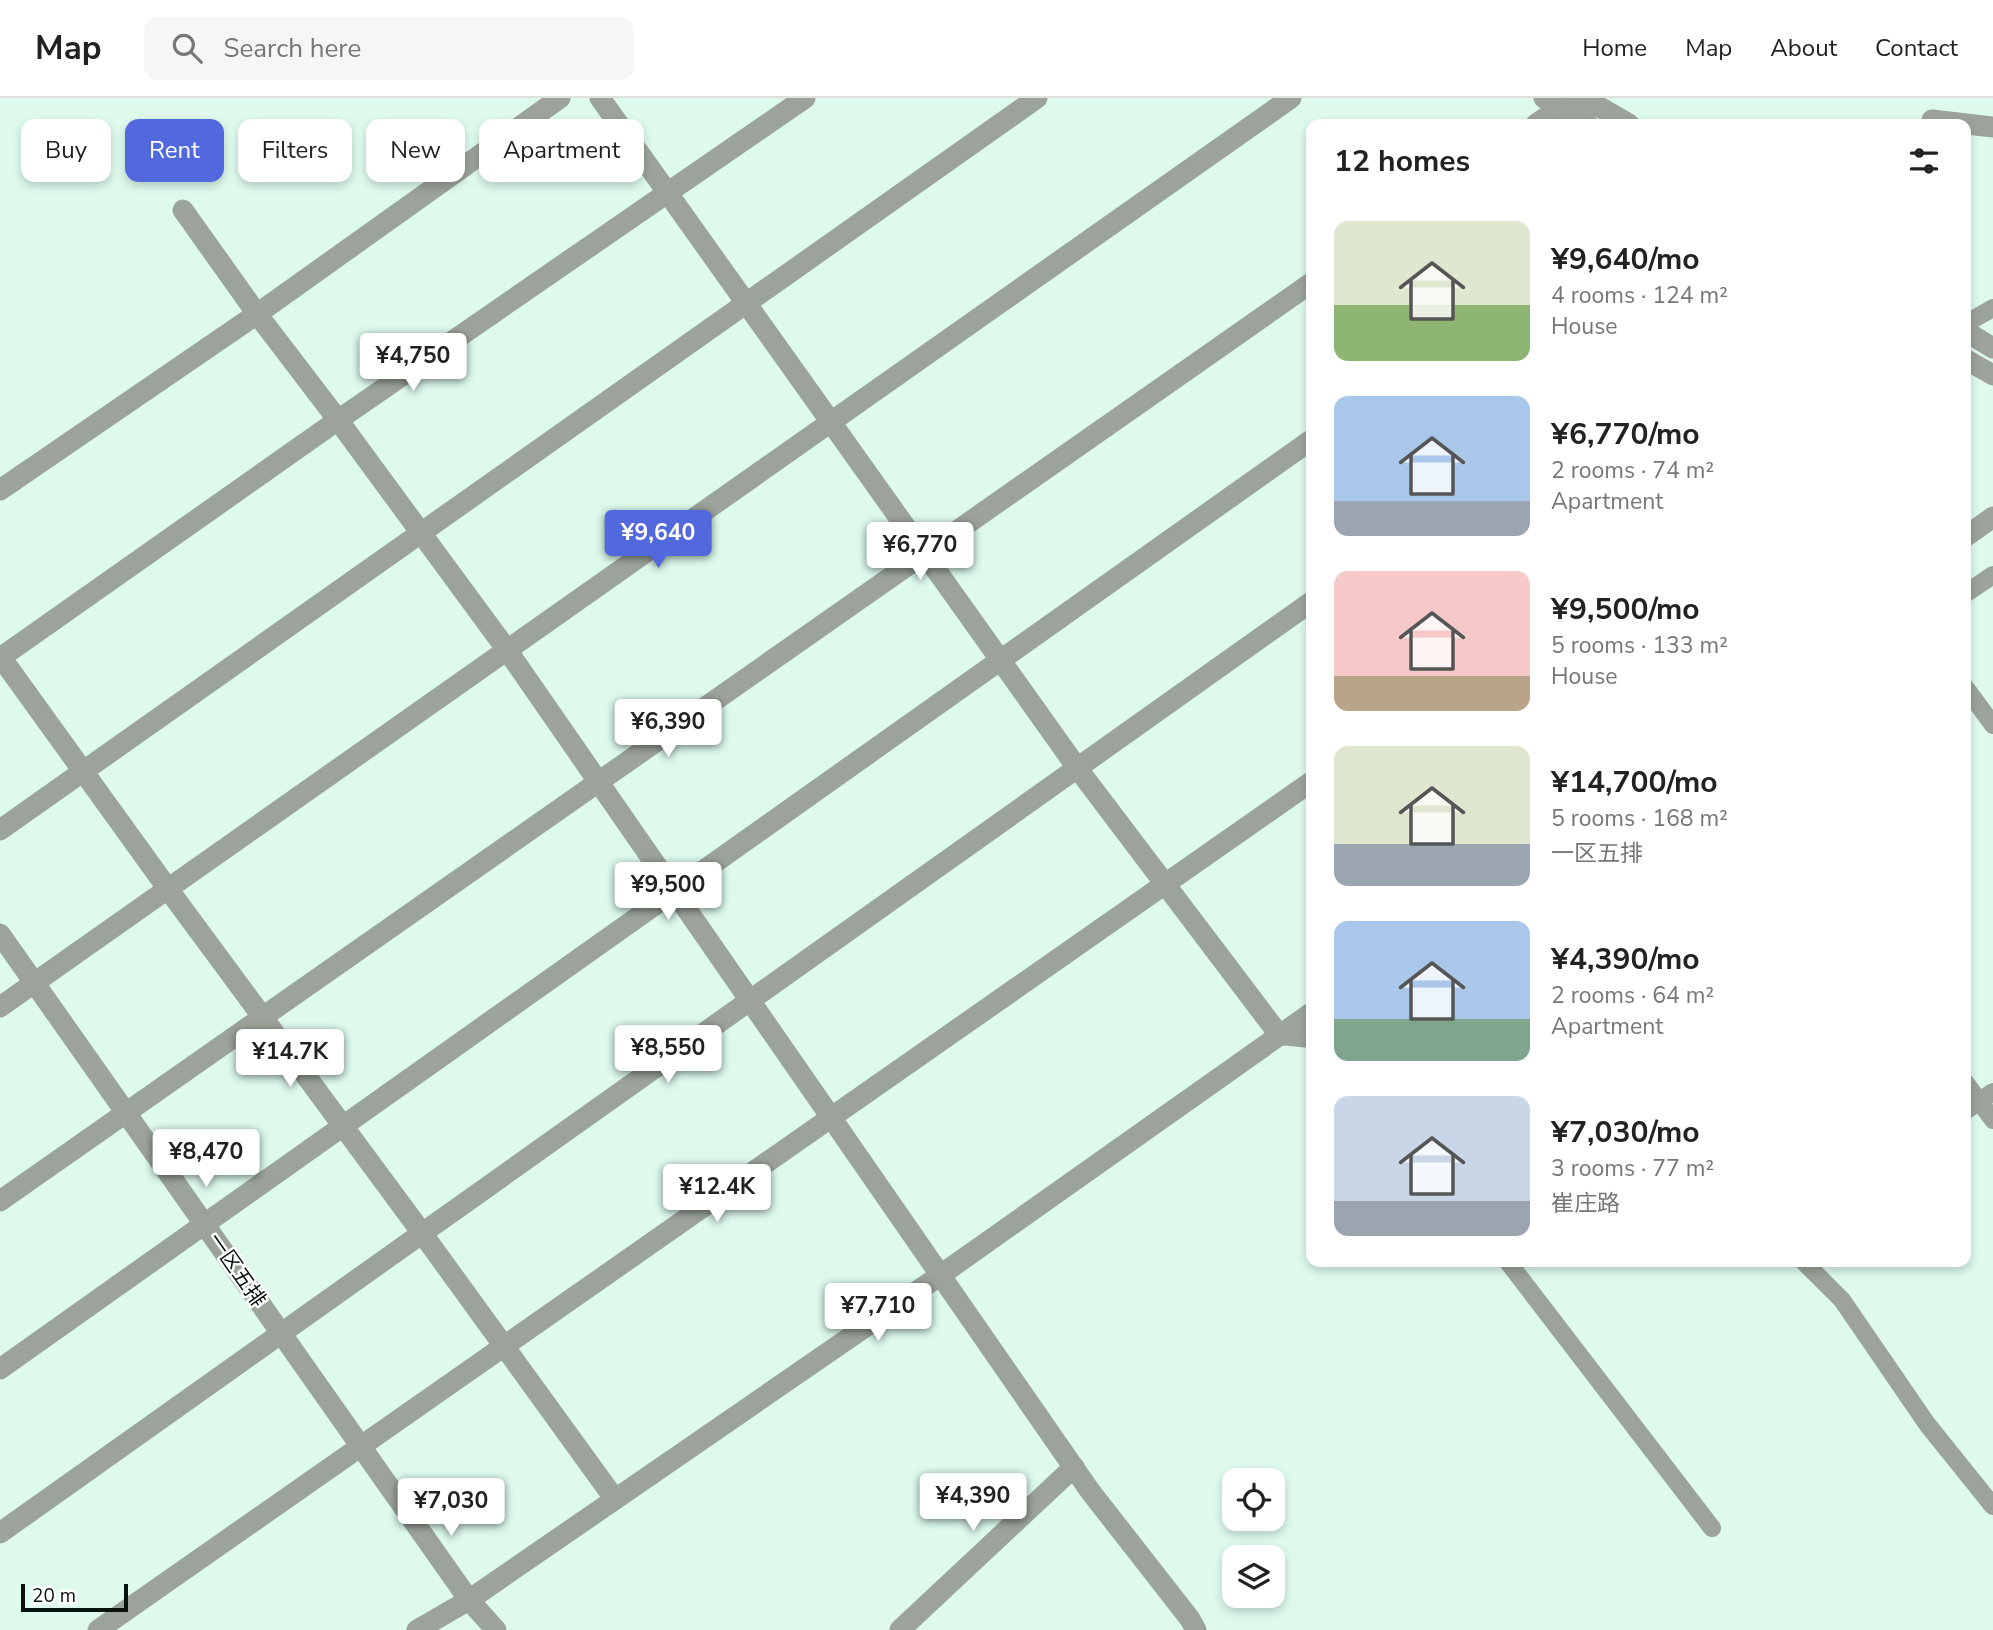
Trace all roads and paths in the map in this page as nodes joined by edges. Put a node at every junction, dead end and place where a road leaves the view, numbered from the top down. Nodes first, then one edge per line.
1 (560, 98) edge
2 (600, 98) edge
3 (805, 98) edge
4 (1037, 98) edge
5 (1291, 98) edge
6 (1584, 98) edge
7 (1560, 101) edge
8 (1541, 119) edge
9 (1582, 119) edge
10 (1620, 119) edge
11 (1971, 124) edge
12 (1993, 127) edge
13 (668, 192) junction
14 (183, 210) dead end
15 (1306, 286) edge
16 (747, 304) junction
17 (1993, 308) edge
18 (257, 314) junction
19 (1971, 321) edge
20 (1971, 335) edge
21 (1993, 348) edge
22 (1971, 362) edge
23 (1993, 375) edge
24 (338, 420) junction
25 (832, 422) junction
26 (1306, 444) edge
27 (0, 490) edge
28 (1993, 517) edge
29 (421, 533) junction
30 (1971, 533) edge
31 (925, 553) junction
32 (1993, 575) edge
33 (1971, 590) edge
34 (1306, 606) edge
35 (507, 650) junction
36 (0, 657) edge
37 (1001, 660) junction
38 (1971, 695) edge
39 (1993, 725) edge
40 (1078, 768) junction
41 (83, 771) junction
42 (598, 782) junction
43 (1306, 786) edge
44 (0, 830) edge
45 (1165, 885) junction
46 (168, 890) junction
47 (675, 891) junction
48 (0, 934) edge
49 (34, 983) junction
50 (750, 1001) junction
51 (0, 1007) edge
52 (262, 1017) junction
53 (1306, 1017) edge
54 (1280, 1035) junction
55 (1306, 1038) edge
56 (1979, 1102) edge
57 (126, 1112) junction
58 (832, 1118) junction
59 (1993, 1120) edge
60 (343, 1126) junction
61 (0, 1200) edge
62 (205, 1224) junction
63 (422, 1233) junction
64 (1512, 1267) edge
65 (1809, 1267) edge
66 (1827, 1267) edge
67 (942, 1274) junction
68 (1821, 1279) junction
69 (282, 1333) junction
70 (503, 1347) junction
71 (0, 1369) edge
72 (362, 1446) junction
73 (1074, 1467) junction
74 (614, 1498) junction
75 (1993, 1506) edge
76 (1712, 1528) dead end
77 (0, 1532) edge
78 (469, 1600) junction
79 (99, 1630) edge
80 (417, 1630) edge
81 (496, 1630) edge
82 (900, 1630) edge
83 (1196, 1630) edge

1 - 18 street
2 - 13 street
3 - 13 street
4 - 16 street
5 - 25 street
6 - 10 street
7 - 8 street
7 - 9 street
11 - 12 street
13 - 16 street
13 - 24 street
14 - 18 street
15 - 31 street
16 - 25 street
16 - 29 street
17 - 19 lane
18 - 24 street
18 - 27 street
20 - 21 street
22 - 23 street
24 - 29 street
24 - 36 street
25 - 31 street
25 - 35 street
26 - 37 street
28 - 30 street
29 - 35 street
29 - 41 street
31 - 37 street
31 - 42 street
32 - 33 lane
34 - 40 street
35 - 42 street
35 - 46 street
36 - 41 street
37 - 40 street
37 - 47 street
38 - 39 lane
40 - 45 street
40 - 50 street
41 - 44 street
41 - 46 street
42 - 47 street
42 - 52 street
43 - 45 street
45 - 54 street
45 - 58 street
46 - 49 street
46 - 52 street
47 - 50 street
47 - 60 street
48 - 49 street, 一区五排
49 - 51 street
49 - 57 street, 一区五排
50 - 58 street
50 - 63 street
52 - 57 street
52 - 60 street
53 - 54 street
54 - 55 lane
54 - 67 street
56 - 59 lane
57 - 61 street
57 - 62 street, 一区五排
58 - 67 street
58 - 70 street
60 - 62 street
60 - 63 street
62 - 69 street, 一区五排
62 - 71 street
63 - 69 street
63 - 70 street
64 - 76 lane
65 - 68 lane
66 - 68 lane
67 - 73 street
67 - 74 street
68 - 75 lane
69 - 72 street, 一区五排
69 - 77 street
70 - 72 street
70 - 74 street
72 - 78 street, 一区五排
72 - 79 street
73 - 82 street
73 - 83 street
74 - 78 street
78 - 80 street
78 - 81 street, 一区五排

